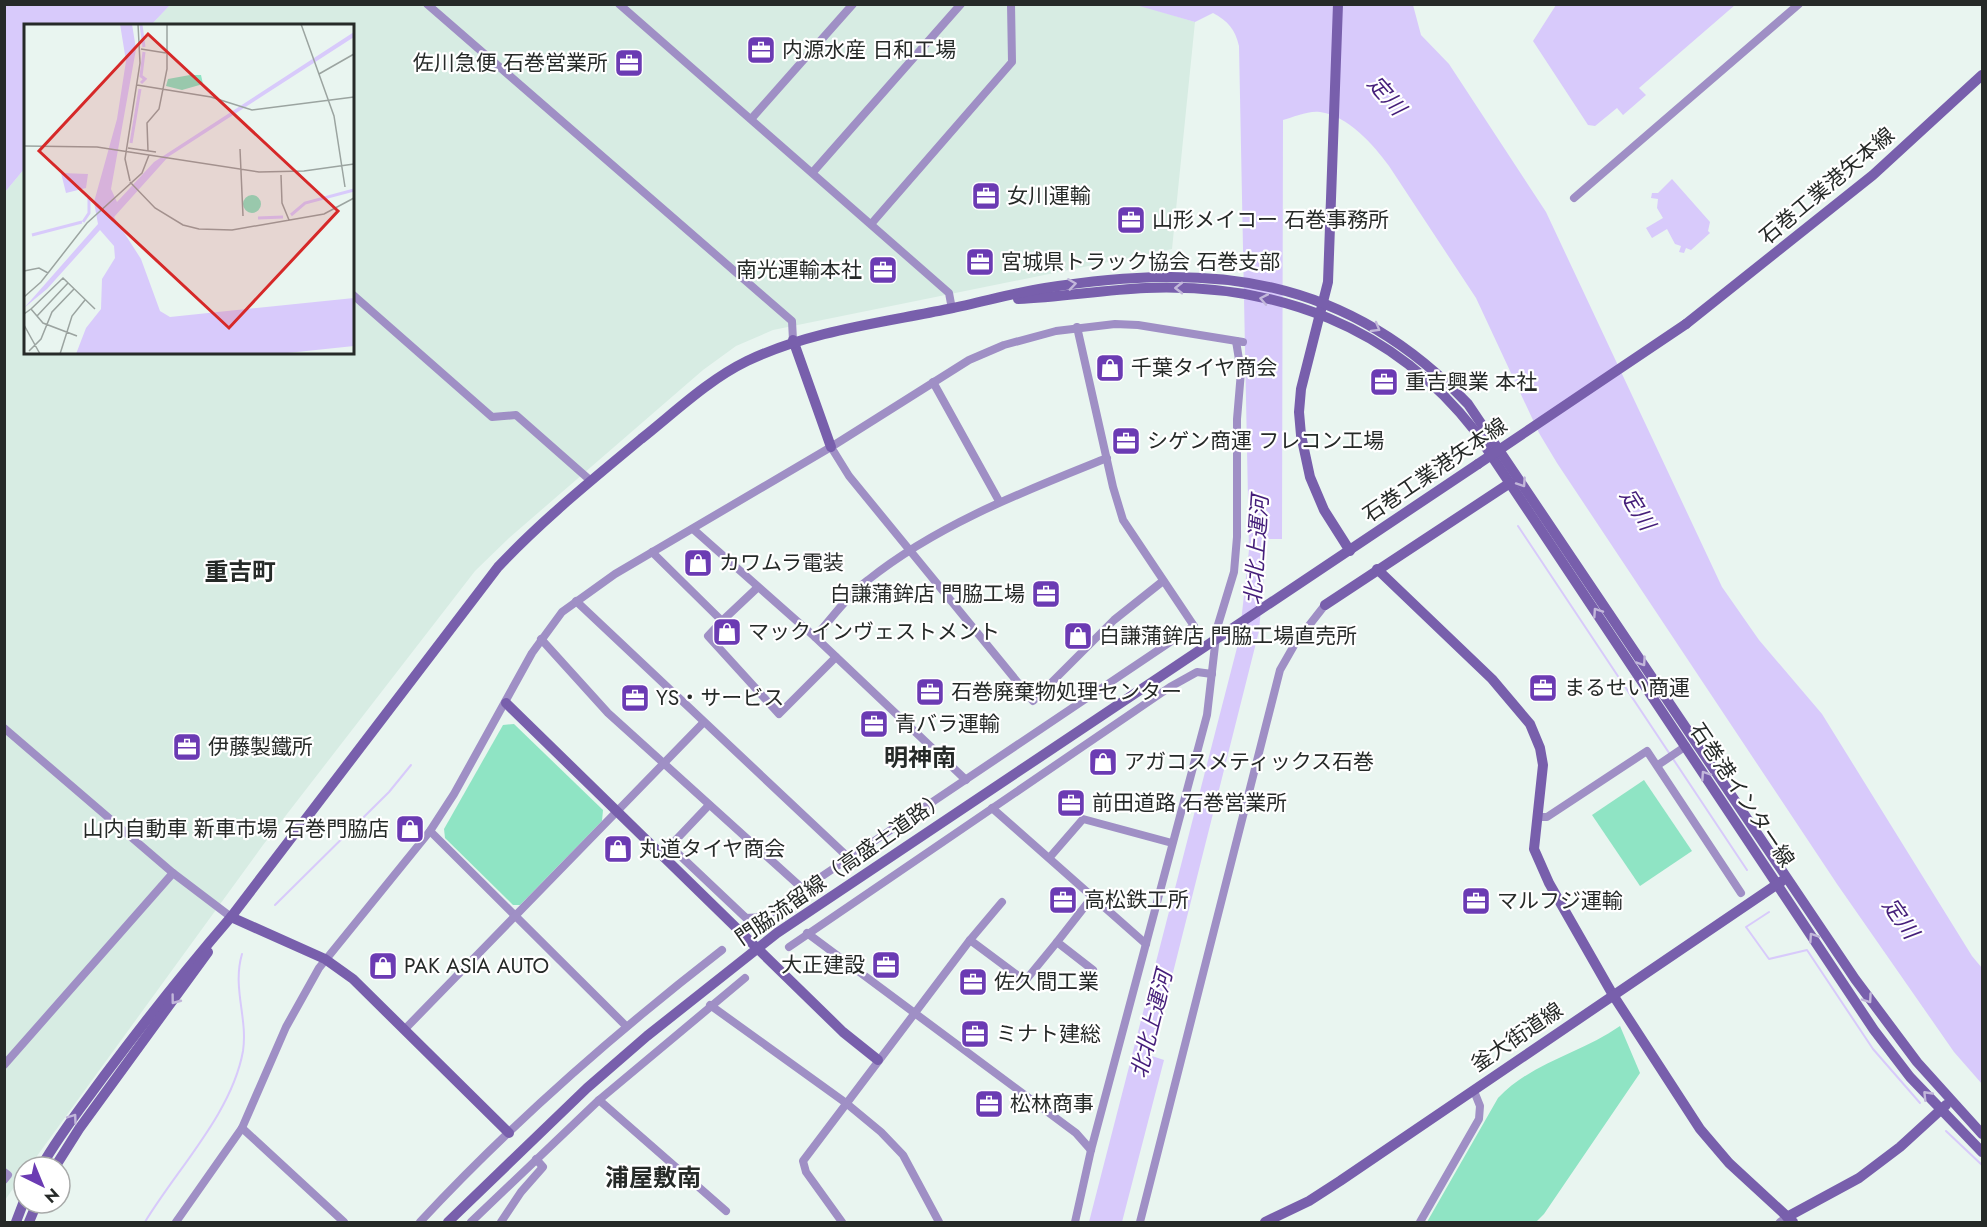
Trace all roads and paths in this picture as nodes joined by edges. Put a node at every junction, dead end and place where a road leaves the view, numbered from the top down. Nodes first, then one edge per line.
1 (427, 4) edge
2 (619, 4) edge
3 (853, 4) edge
4 (960, 4) edge
5 (1011, 4) edge
6 (1338, 4) edge
7 (1799, 4) edge
8 (1983, 75) edge
9 (752, 118) junction
10 (813, 172) junction
11 (1574, 198) dead end
12 (872, 223) junction
13 (354, 296) edge
14 (994, 300) junction
15 (1322, 308) junction
16 (952, 309) junction
17 (1077, 327) junction
18 (793, 340) junction
19 (933, 382) junction
20 (831, 447) junction
21 (1107, 458) junction
22 (591, 481) junction
23 (1510, 483) junction
24 (999, 501) junction
25 (693, 529) junction
26 (910, 551) junction
27 (1350, 551) junction
28 (652, 552) junction
29 (1377, 568) junction
30 (1163, 581) junction
31 (758, 588) junction
32 (576, 601) junction
33 (1326, 605) joint
34 (722, 621) junction
35 (815, 637) junction
36 (541, 639) junction
37 (1216, 639) junction
38 (836, 657) junction
39 (1212, 674) junction
40 (506, 703) junction
41 (703, 723) junction
42 (4, 728) edge
43 (1686, 746) junction
44 (663, 763) junction
45 (1658, 765) junction
46 (966, 780) junction
47 (708, 805) junction
48 (992, 808) junction
49 (617, 811) junction
50 (1538, 817) junction
51 (430, 831) junction
52 (1172, 843) junction
53 (1050, 857) junction
54 (850, 859) junction
55 (173, 873) junction
56 (1783, 881) junction
57 (803, 890) junction
58 (1741, 893) dead end
59 (1093, 896) junction
60 (1002, 902) dead end
61 (516, 916) junction
62 (231, 917) junction
63 (807, 933) junction
64 (970, 940) junction
65 (1057, 942) junction
66 (1146, 944) junction
67 (789, 947) dead end
68 (758, 948) junction
69 (722, 950) dead end
70 (325, 959) junction
71 (1094, 970) dead end
72 (745, 978) dead end
73 (1613, 995) junction
74 (710, 1005) junction
75 (914, 1011) junction
76 (626, 1026) junction
77 (405, 1029) junction
78 (878, 1060) junction
79 (5, 1062) edge
80 (1474, 1091) junction
81 (599, 1100) junction
82 (1951, 1100) junction
83 (846, 1103) junction
84 (1941, 1109) junction
85 (242, 1128) junction
86 (509, 1133) junction
87 (1983, 1134) edge
88 (1091, 1150) junction
89 (1983, 1152) edge
90 (48, 1155) edge
91 (63, 1155) edge
92 (536, 1159) junction
93 (4, 1172) edge
94 (4, 1180) edge
95 (726, 1211) dead end
96 (1787, 1221) edge
97 (176, 1222) edge
98 (344, 1222) edge
99 (420, 1222) edge
100 (448, 1222) edge
101 (471, 1222) edge
102 (501, 1222) edge
103 (842, 1222) edge
104 (939, 1222) edge
105 (1075, 1222) edge
106 (1140, 1222) edge
107 (1265, 1222) edge
108 (1420, 1222) edge

1 - 18 street
2 - 9 street
3 - 9 street
4 - 10 street
5 - 12 street
6 - 15 street
7 - 11 street
8 - 27 street, 石巻工業港矢本線, bridge
9 - 10 street
10 - 12 street
12 - 16 street
13 - 22 street
15 -> 14 street
14 -> 15 street
14 - 16 street
15 - 23 street, 石巻港インター線
15 - 27 street
15 -> 56 street, 石巻港インター線
16 - 18 street
17 - 19 street
17 - 21 street
17 - 37 street
18 - 20 street
18 - 22 street
19 - 20 street
19 - 24 street
20 - 25 street
20 - 26 street
21 - 24 street
21 - 30 street
22 - 62 street
23 - 29 street
43 -> 23 street, 石巻港インター線
24 - 26 street
25 - 28 street
25 - 31 street
26 - 30 street
26 - 35 street
27 - 37 street, 門脇流留線（高盛土道路）
28 - 32 street
28 - 34 street
29 - 33 street
29 - 50 street
30 - 46 street
31 - 34 street
31 - 35 street
32 - 36 street
32 - 41 street
33 - 106 street
34 - 38 street
35 - 38 street
36 - 40 street
36 - 44 street
37 - 39 street
37 - 68 street, 門脇流留線（高盛土道路）
38 - 46 street
39 - 48 street
39 - 52 street
40 - 49 street
40 - 51 street
41 - 44 street
41 - 54 street
42 - 55 street
43 - 45 street
56 -> 43 street, 石巻港インター線
44 - 47 street
44 - 49 street
45 - 50 street
45 - 58 street
46 - 54 street
47 - 57 street
47 - 57 street
48 - 53 street
48 - 63 street
49 - 61 street
49 - 68 street
50 - 73 street
51 - 61 street
51 - 70 street
52 - 53 street
52 - 66 street
53 - 59 street
54 - 57 street
55 - 62 street
55 - 79 street
56 - 73 street, 釜大街道線
56 -> 82 street, 石巻港インター線
84 -> 56 street, 石巻港インター線
59 - 65 street
59 - 66 street
60 - 64 street
61 - 76 street
61 - 77 street
62 - 70 street
90 -> 62 street
62 -> 91 street
63 - 67 street
63 - 75 street
64 - 65 street
64 - 75 street
65 - 71 street
66 - 88 street
68 - 78 street
68 - 100 street, 門脇流留線（高盛土道路）
69 - 76 street
70 - 77 street
70 - 85 street
72 - 74 street
73 - 80 street, 釜大街道線
73 - 96 street
74 - 81 street
74 - 83 street
75 - 78 street
75 - 88 street
76 - 86 street
77 - 86 street
78 - 83 street
80 - 107 street, 釜大街道線
80 - 108 street
81 - 92 street
81 - 95 street
82 - 84 street
82 - 87 street, 石巻港インター線
83 - 103 street
83 - 104 street
84 - 89 street, 石巻港インター線
84 - 96 street
85 - 97 street
85 - 98 street
86 - 99 street
88 - 105 street
92 - 101 street
92 - 102 street
93 - 94 street

